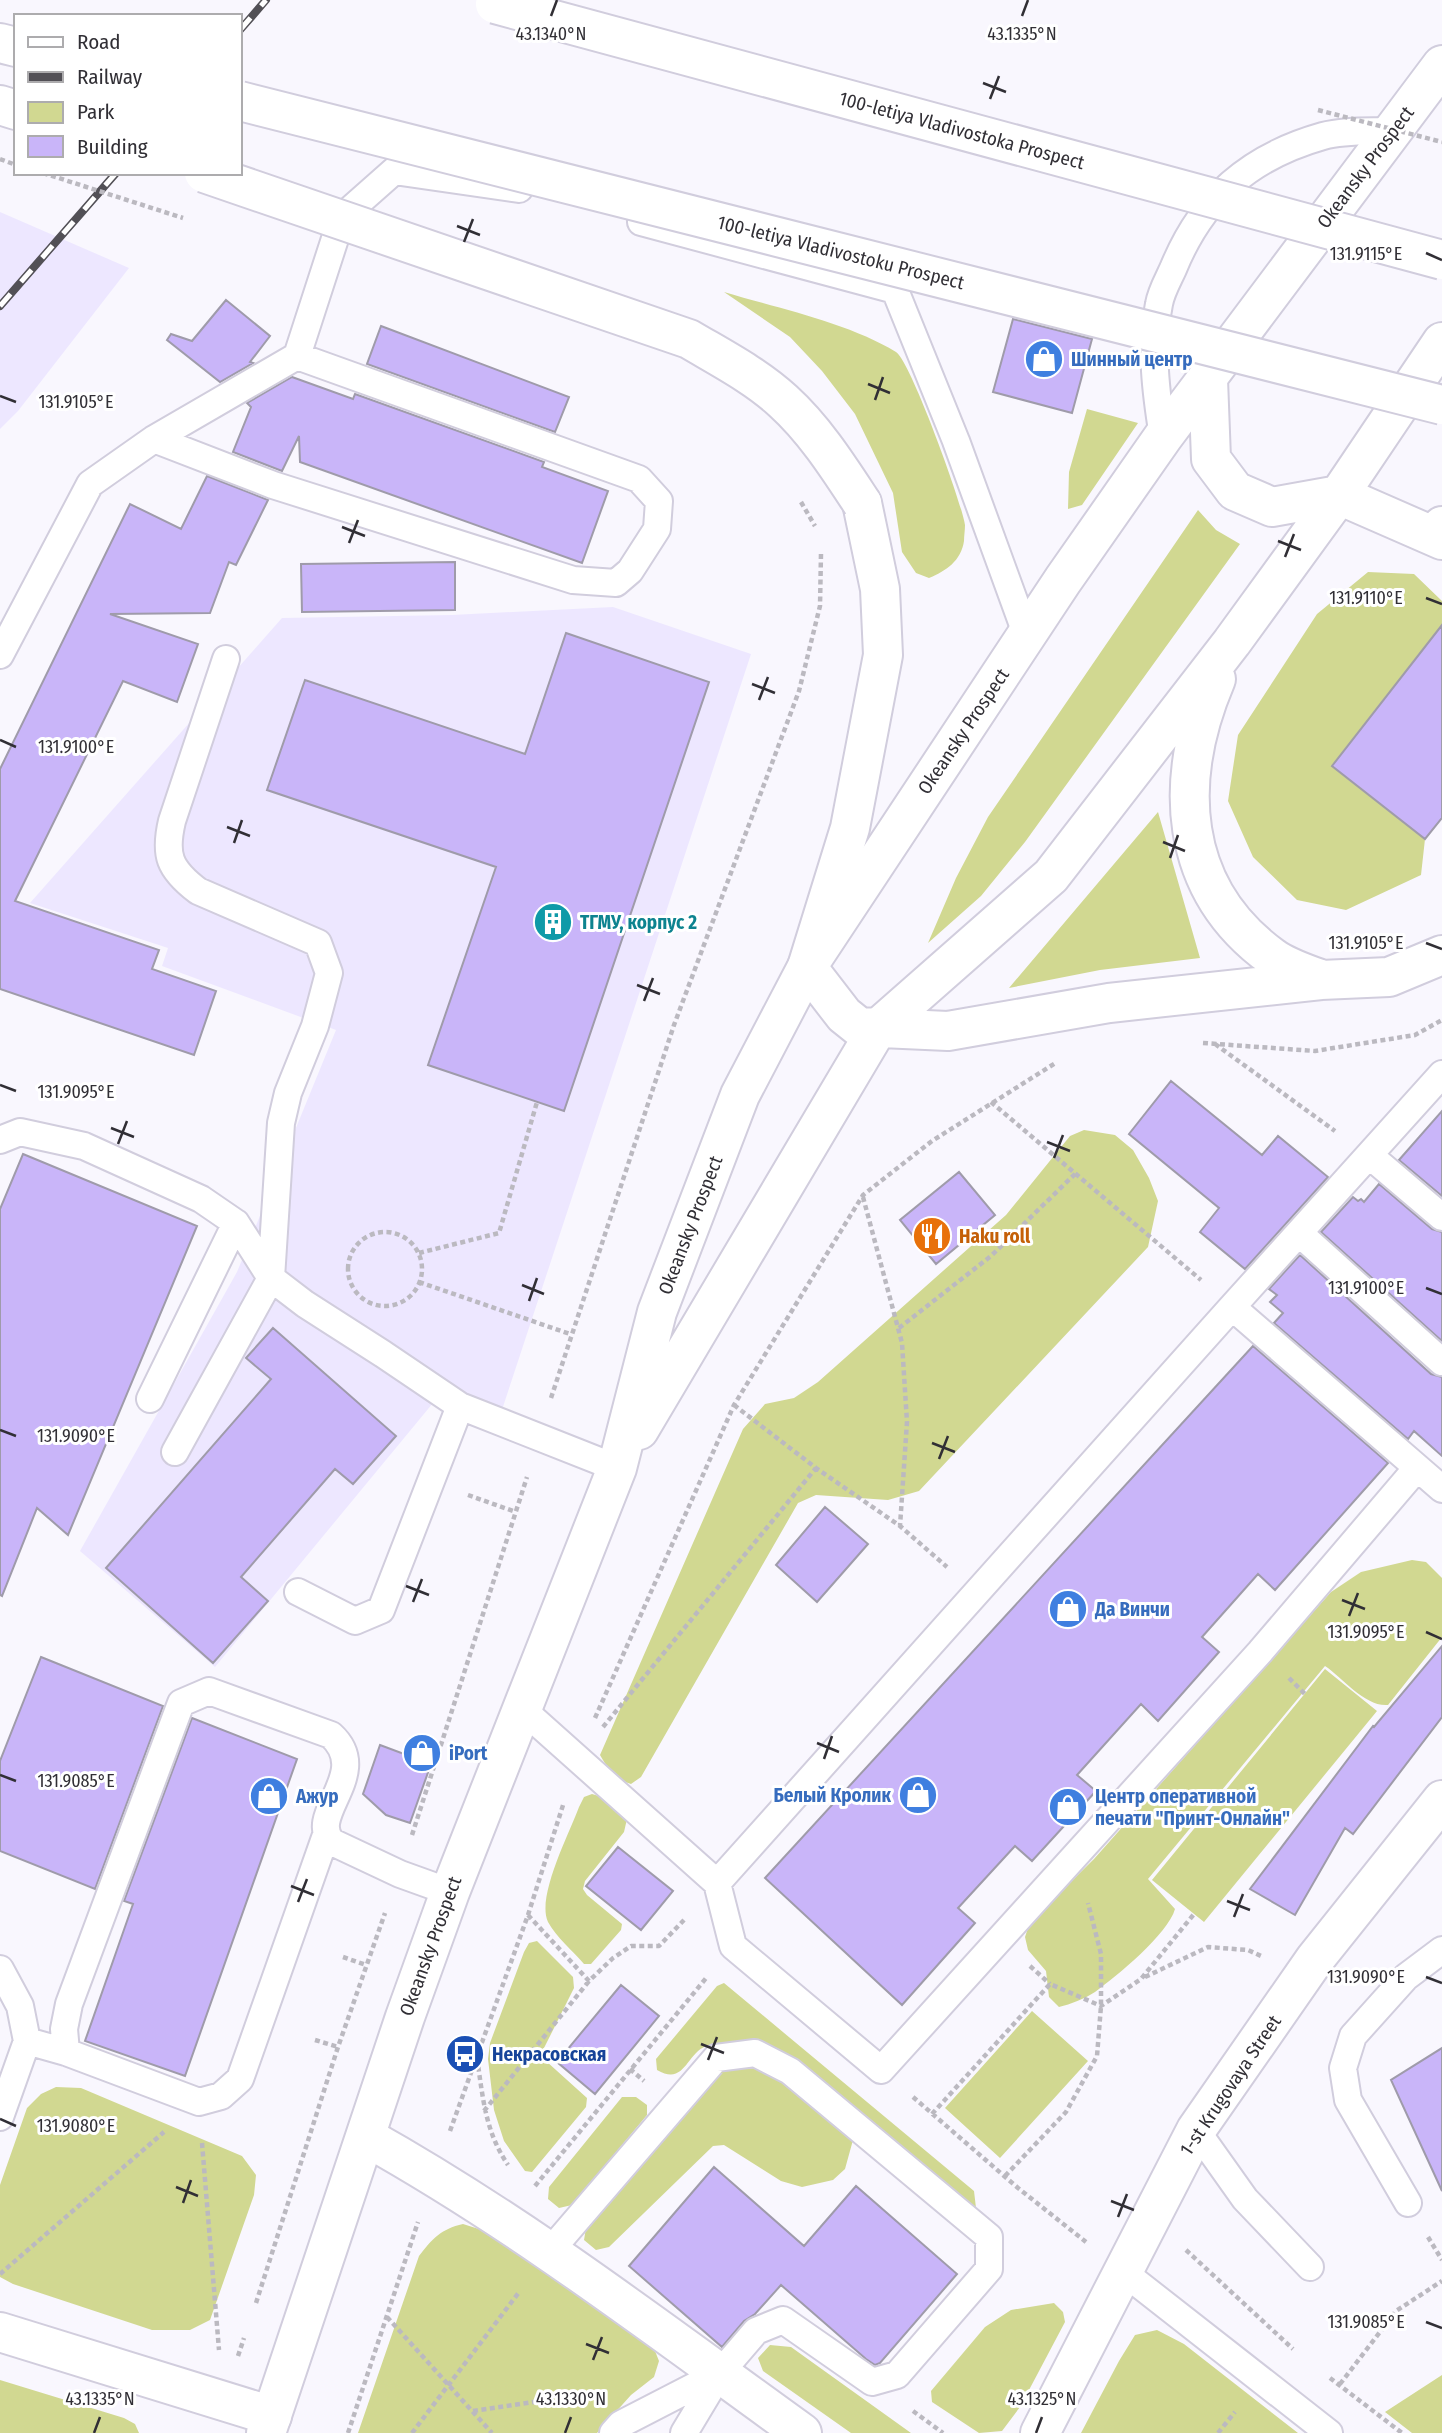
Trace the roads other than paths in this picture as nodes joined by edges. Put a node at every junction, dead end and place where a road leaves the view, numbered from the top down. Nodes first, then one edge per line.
1 (481, 0) edge
2 (1442, 65) edge
3 (242, 103) edge
4 (1392, 131) junction
5 (210, 175) edge
6 (1442, 260) edge
7 (1442, 342) edge
8 (297, 356) junction
9 (1208, 379) junction
10 (1442, 405) edge
11 (1163, 437) junction
12 (154, 439) junction
13 (1339, 495) junction
14 (1440, 534) edge
15 (1027, 636) junction
16 (1232, 642) junction
17 (0, 655) edge
18 (226, 659) dead end
19 (1442, 956) edge
20 (807, 967) junction
21 (1321, 980) junction
22 (877, 1029) junction
23 (1442, 1074) edge
24 (0, 1140) edge
25 (1369, 1156) junction
26 (1442, 1217) edge
27 (236, 1223) junction
28 (1299, 1233) junction
29 (271, 1278) junction
30 (1232, 1307) junction
31 (1442, 1362) edge
32 (150, 1399) dead end
33 (460, 1406) junction
34 (175, 1452) dead end
35 (617, 1468) junction
36 (1417, 1468) junction
37 (1442, 1489) edge
38 (298, 1592) dead end
39 (522, 1709) junction
40 (1442, 1800) edge
41 (326, 1835) junction
42 (716, 1884) junction
43 (450, 1892) junction
44 (1442, 1950) edge
45 (0, 1969) edge
46 (27, 2041) junction
47 (66, 2052) junction
48 (0, 2117) edge
49 (1196, 2130) junction
50 (366, 2137) junction
51 (1408, 2203) dead end
52 (560, 2239) junction
53 (1310, 2267) dead end
54 (1122, 2271) junction
55 (0, 2332) edge
56 (720, 2374) junction
57 (269, 2424) edge
58 (613, 2433) edge
59 (684, 2433) edge
60 (802, 2433) edge
61 (1040, 2433) edge
62 (1329, 2433) edge

1 - 6 main road, 100-letiya Vladivostoka Prospect, bridge
2 - 4 main road, Okeansky Prospect
3 - 10 main road, 100-letiya Vladivostoku Prospect, bridge
4 - 9 main road, Okeansky Prospect
4 - 11 lane
5 - 20 main road, bridge
7 - 13 main road, Okeansky Prospect
8 - 12 lane
8 - 12 lane
8 - 15 lane
9 - 11 main road, Okeansky Prospect
9 - 13 main road
11 - 15 main road, Okeansky Prospect
12 - 17 lane
13 - 14 main road
13 - 16 main road, Okeansky Prospect
15 - 20 main road, Okeansky Prospect
16 - 21 main road
16 - 22 main road, Okeansky Prospect
18 - 29 lane
19 - 21 main road
20 - 22 main road
20 - 35 main road, Okeansky Prospect
21 - 22 main road
22 - 35 main road, Okeansky Prospect
23 - 25 lane
24 - 27 lane
25 - 26 lane
25 - 28 lane
27 - 29 lane
27 - 32 lane
28 - 30 lane
28 - 31 lane
29 - 33 lane
29 - 34 lane
30 - 36 lane
30 - 42 lane
33 - 35 lane
33 - 38 lane
35 - 39 main road, Okeansky Prospect
36 - 37 lane
36 - 42 lane
39 - 42 lane
39 - 43 main road, Okeansky Prospect
40 - 49 main road, 1-st Krugovaya Street
41 - 43 lane
41 - 47 lane
41 - 47 lane
43 - 50 main road, Okeansky Prospect
44 - 51 lane
45 - 46 lane
46 - 47 lane
46 - 48 lane
49 - 53 lane
49 - 54 main road, 1-st Krugovaya Street
50 - 52 main road
50 - 57 main road, Okeansky Prospect
52 - 56 main road
52 - 56 lane
54 - 61 main road, 1-st Krugovaya Street
54 - 62 lane
55 - 57 main road
56 - 58 lane
56 - 59 lane
56 - 60 main road

